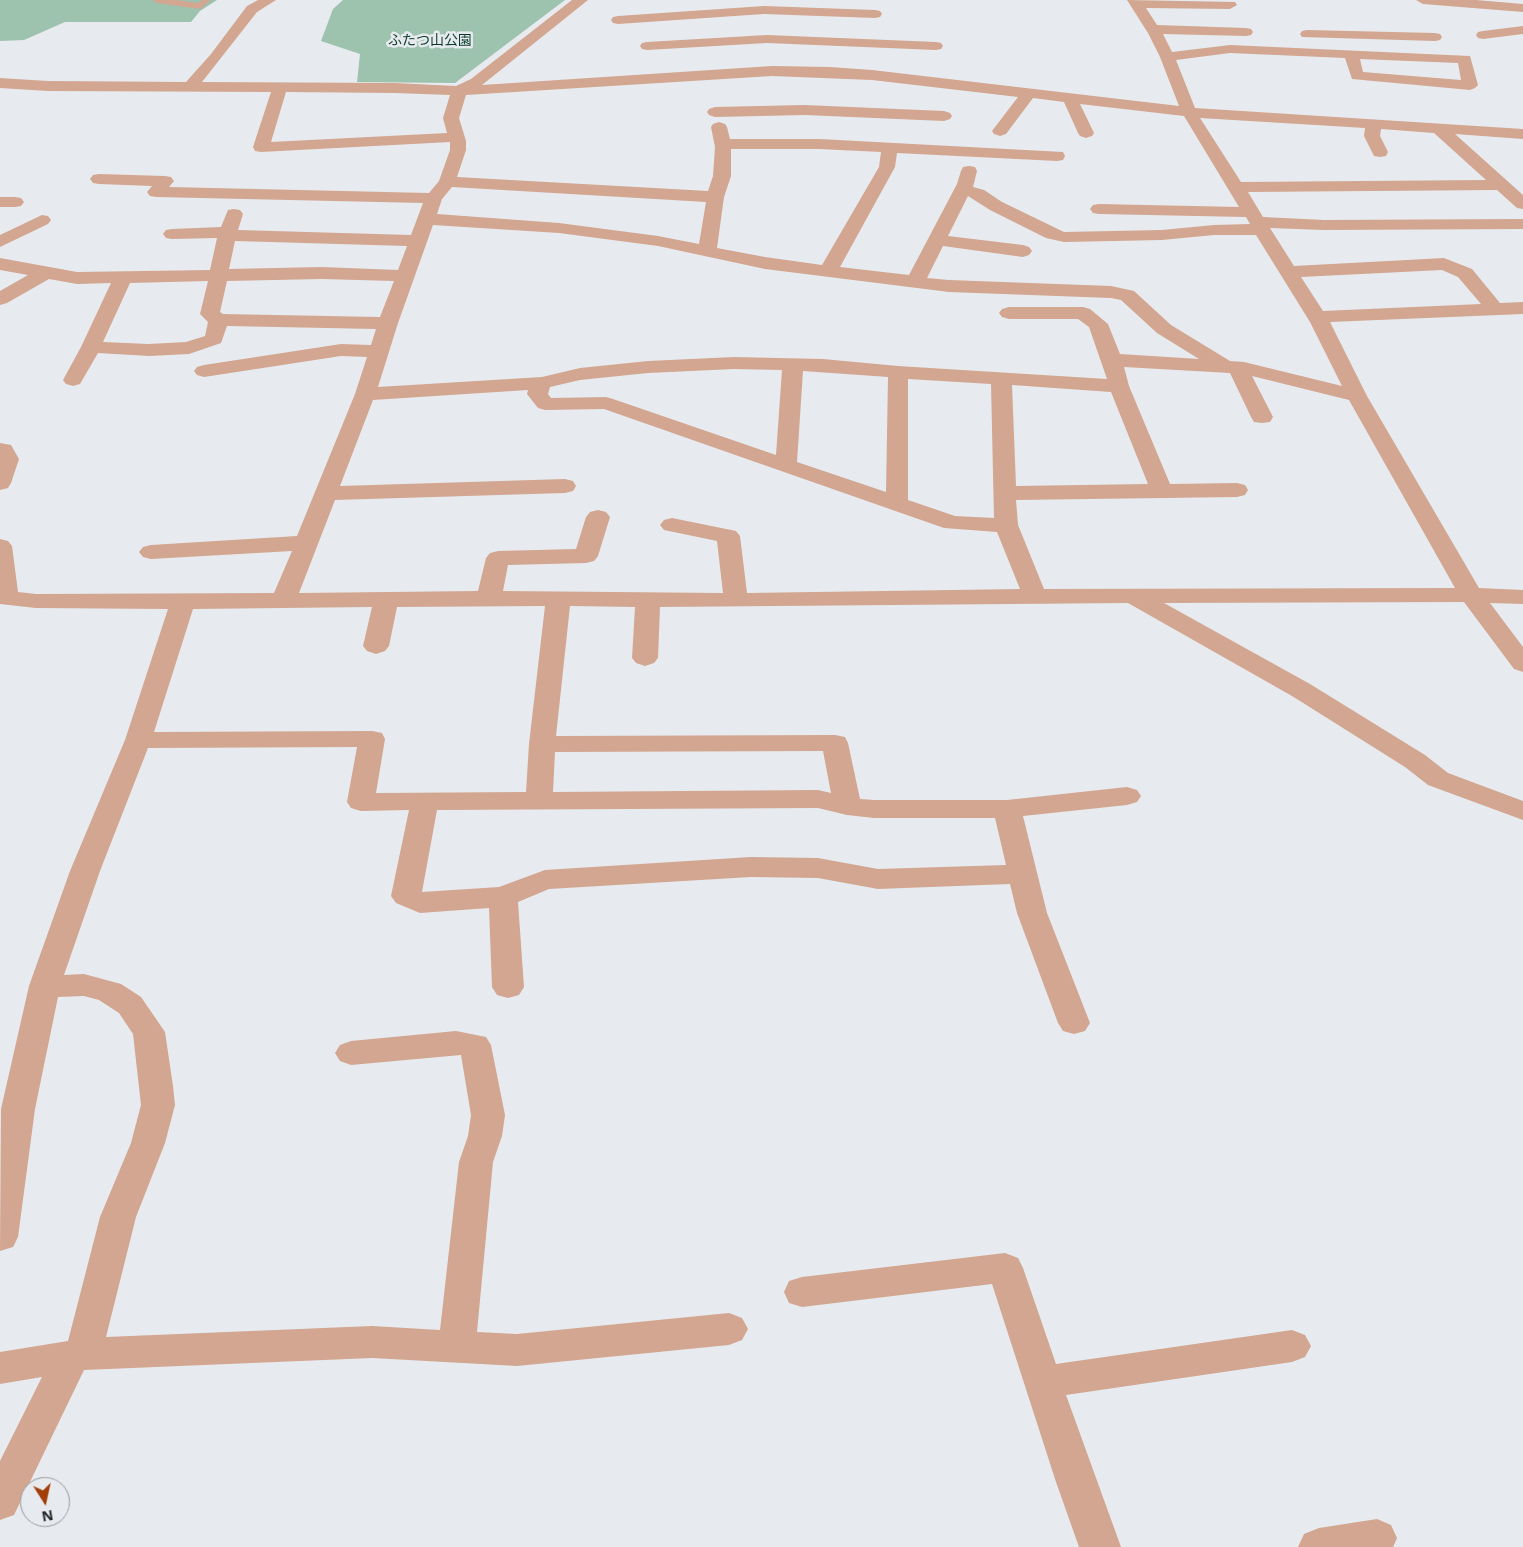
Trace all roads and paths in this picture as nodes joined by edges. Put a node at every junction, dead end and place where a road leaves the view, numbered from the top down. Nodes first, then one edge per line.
1 (157, 0) edge
2 (207, 0) edge
3 (269, 0) edge
4 (581, 0) edge
5 (683, 0) edge
6 (1423, 0) edge
7 (1449, 1) edge
8 (1136, 2) edge
9 (1230, 5) dead end
10 (1523, 8) edge
11 (689, 15) junction
12 (874, 24) junction
13 (1153, 29) junction
14 (1523, 30) edge
15 (1260, 32) dead end
16 (1289, 33) dead end
17 (1483, 35) dead end
18 (1435, 37) dead end
19 (640, 39) junction
20 (936, 46) dead end
21 (1351, 54) junction
22 (1167, 57) junction
23 (872, 75) junction
24 (703, 76) junction
25 (637, 81) junction
26 (0, 83) edge
27 (190, 87) junction
28 (280, 88) junction
29 (459, 91) junction
30 (1028, 94) junction
31 (1070, 99) junction
32 (715, 112) junction
33 (1189, 112) junction
34 (944, 116) dead end
35 (1373, 124) junction
36 (1438, 128) junction
37 (1000, 131) dead end
38 (1086, 133) dead end
39 (1523, 134) edge
40 (456, 137) junction
41 (723, 144) junction
42 (890, 147) junction
43 (973, 152) junction
44 (1380, 152) dead end
45 (1057, 156) dead end
46 (99, 179) dead end
47 (447, 182) junction
48 (1503, 186) junction
49 (1236, 187) junction
50 (964, 189) junction
51 (715, 197) junction
52 (434, 198) junction
53 (1523, 204) edge
54 (541, 207) junction
55 (1098, 209) dead end
56 (234, 214) dead end
57 (427, 219) junction
58 (42, 220) dead end
59 (1257, 221) junction
60 (1523, 224) edge
61 (172, 234) dead end
62 (228, 234) junction
63 (937, 240) junction
64 (418, 241) junction
65 (0, 242) edge
66 (707, 250) junction
67 (1023, 251) dead end
68 (0, 264) edge
69 (828, 271) junction
70 (1289, 272) junction
71 (45, 273) junction
72 (406, 276) junction
73 (218, 277) junction
74 (123, 278) junction
75 (915, 282) junction
76 (1002, 289) junction
77 (0, 299) edge
78 (1494, 308) junction
79 (1523, 308) edge
80 (1317, 317) junction
81 (218, 320) junction
82 (388, 323) junction
83 (91, 347) junction
84 (379, 351) junction
85 (1112, 360) junction
86 (793, 365) junction
87 (1231, 366) junction
88 (204, 371) dead end
89 (898, 372) junction
90 (1001, 378) junction
91 (73, 380) dead end
92 (542, 383) junction
93 (1119, 386) junction
94 (365, 394) junction
95 (1357, 396) junction
96 (1262, 417) dead end
97 (0, 450) edge
98 (786, 466) junction
99 (0, 482) edge
100 (565, 486) dead end
101 (1237, 490) dead end
102 (1162, 491) junction
103 (326, 493) junction
104 (1007, 493) junction
105 (897, 506) junction
106 (598, 517) dead end
107 (672, 525) dead end
108 (1006, 525) junction
109 (306, 543) junction
110 (0, 546) edge
111 (151, 552) dead end
112 (1471, 595) junction
113 (1034, 596) junction
114 (3, 597) edge
115 (1135, 597) junction
116 (1523, 597) edge
117 (489, 598) junction
118 (386, 599) junction
119 (558, 599) junction
120 (284, 600) junction
121 (648, 600) junction
122 (736, 600) junction
123 (182, 602) junction
124 (376, 646) dead end
125 (645, 658) dead end
126 (1523, 664) edge
127 (138, 740) junction
128 (542, 744) junction
129 (1127, 796) dead end
130 (425, 802) junction
131 (539, 802) junction
132 (847, 806) junction
133 (1007, 809) junction
134 (1523, 811) edge
135 (1023, 874) junction
136 (503, 898) junction
137 (45, 986) junction
138 (508, 987) dead end
139 (1074, 1023) dead end
140 (351, 1053) dead end
141 (9, 1109) edge
142 (0, 1237) edge
143 (802, 1292) dead end
144 (729, 1329) dead end
145 (457, 1346) junction
146 (1292, 1346) dead end
147 (77, 1355) junction
148 (0, 1368) edge
149 (1043, 1382) junction
150 (0, 1502) edge
151 (1377, 1538) dead end
152 (1100, 1547) edge
153 (1319, 1547) edge

1 - 2 lane
3 - 27 street
4 - 29 street
5 - 11 street
6 - 7 street
7 - 10 street
8 - 9 street
8 - 13 street
11 - 12 street
11 - 19 street
12 - 19 street
12 - 20 street
12 - 23 street
13 - 15 street
13 - 22 street
14 - 17 street
16 - 18 street
19 - 25 street
21 - 21 street
21 - 22 street
22 - 33 street
23 - 24 street
23 - 30 street
24 - 25 street
24 - 32 street
25 - 29 street
26 - 27 street
27 - 28 street
28 - 29 street
28 - 40 street
29 - 40 street
30 - 31 street
30 - 37 street
31 - 33 street
31 - 38 street
32 - 34 street
32 - 41 street
33 - 35 street
33 - 49 street
35 - 36 street
35 - 44 street
36 - 39 street
36 - 48 street
40 - 47 street
41 - 42 street
41 - 51 street
42 - 43 street
42 - 69 street
43 - 45 street
43 - 50 street
46 - 52 street
47 - 52 street
47 - 54 street
48 - 49 street
48 - 53 street
49 - 59 street
50 - 59 street
50 - 63 street
51 - 54 street
51 - 66 street
52 - 57 street
54 - 57 street
54 - 66 street
55 - 59 street
56 - 62 street
57 - 64 street
58 - 65 street
59 - 60 street
59 - 70 street
61 - 62 street
62 - 64 street
62 - 73 street
63 - 67 street
63 - 75 street
64 - 72 street
66 - 69 street
68 - 71 street
69 - 75 street
70 - 78 street
70 - 80 street
71 - 74 street
71 - 77 street
72 - 73 street
72 - 82 street
73 - 74 street
73 - 81 street
74 - 83 street
75 - 76 street
76 - 85 street
76 - 87 street
78 - 79 street
78 - 80 street
80 - 95 street
81 - 82 street
81 - 83 street
82 - 84 street
83 - 91 street
84 - 88 street
84 - 94 street
85 - 87 street
85 - 93 street
86 - 89 street
86 - 92 street
86 - 98 street
87 - 95 street
87 - 96 street
89 - 90 street
89 - 105 street
90 - 93 street
90 - 104 street
92 - 94 street
92 - 98 street
93 - 102 street
94 - 103 street
95 - 112 street
97 - 99 street
98 - 105 street
100 - 103 street
101 - 102 street
102 - 104 street
103 - 109 street
104 - 108 street
105 - 108 street
106 - 117 street
107 - 122 street
108 - 113 street
109 - 111 street
109 - 120 street
110 - 114 street
112 - 115 street
112 - 116 street
112 - 126 street
113 - 115 street
113 - 122 street
114 - 123 street
115 - 134 street
117 - 118 street
117 - 119 street
118 - 120 street
118 - 124 street
119 - 121 street
119 - 128 street
120 - 123 street
121 - 122 street
121 - 125 street
123 - 127 street
127 - 130 street
127 - 137 street
128 - 131 street
128 - 132 street
129 - 133 street
130 - 131 street
130 - 136 street
131 - 132 street
132 - 133 street
133 - 135 street
135 - 136 street
135 - 139 street
136 - 138 street
137 - 141 street
137 - 147 street
140 - 145 street
141 - 142 street
143 - 149 street
144 - 145 street
145 - 147 street
146 - 149 street
147 - 148 street
147 - 150 street
149 - 152 street
151 - 153 street

